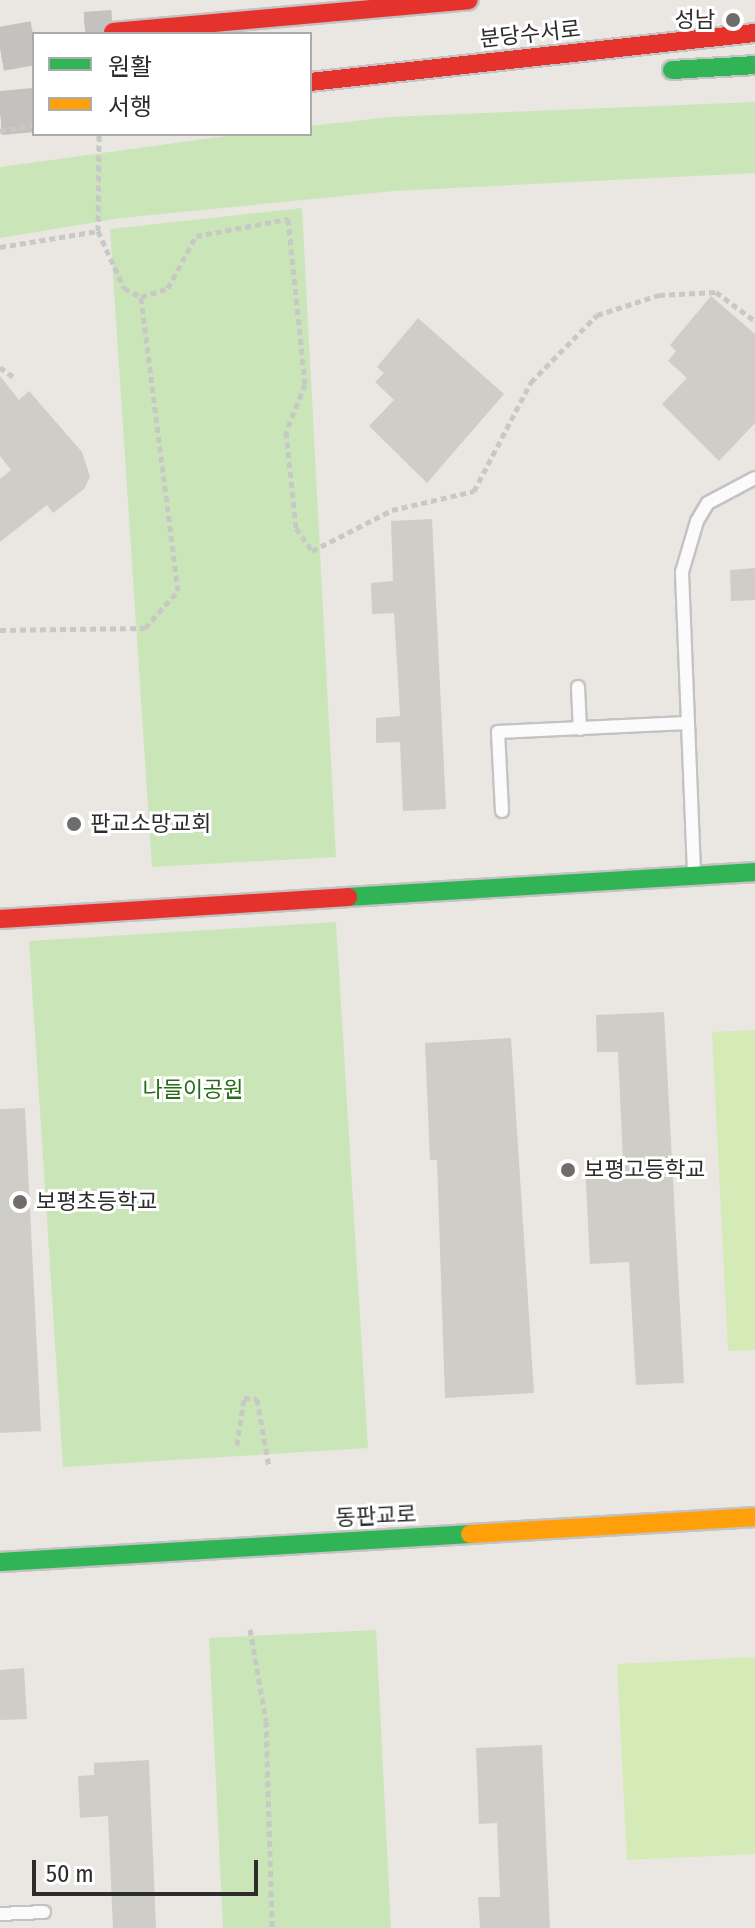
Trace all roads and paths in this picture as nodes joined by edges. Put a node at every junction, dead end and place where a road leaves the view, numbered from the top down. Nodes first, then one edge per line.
1 (469, 0) edge
2 (131, 12) dead end
3 (755, 33) edge
4 (755, 65) edge
5 (646, 71) dead end
6 (522, 79) dead end
7 (312, 82) edge
8 (312, 82) edge
9 (32, 125) edge
10 (0, 131) edge
11 (99, 136) edge
12 (98, 231) junction
13 (0, 247) edge
14 (141, 297) junction
15 (755, 321) edge
16 (0, 367) edge
17 (16, 379) dead end
18 (755, 478) edge
19 (0, 630) edge
20 (578, 687) dead end
21 (686, 723) junction
22 (580, 729) junction
23 (502, 811) dead end
24 (755, 872) edge
25 (694, 876) junction
26 (0, 919) edge
27 (237, 1445) dead end
28 (269, 1467) dead end
29 (755, 1517) edge
30 (0, 1562) edge
31 (250, 1629) dead end
32 (44, 1912) dead end
33 (0, 1914) edge
34 (272, 1928) edge

1 - 2 main road, 분당수서로
3 - 7 main road, 분당수서로
4 - 5 main road
6 - 8 main road
9 - 10 path
11 - 12 path
12 - 13 path
12 - 14 path
14 - 15 path
14 - 19 path
16 - 17 path
18 - 21 lane
20 - 22 lane
21 - 22 lane
21 - 25 lane
22 - 23 lane
24 - 25 main road
25 - 26 main road
27 - 28 path
29 - 30 main road, 동판교로
31 - 34 path
32 - 33 lane

